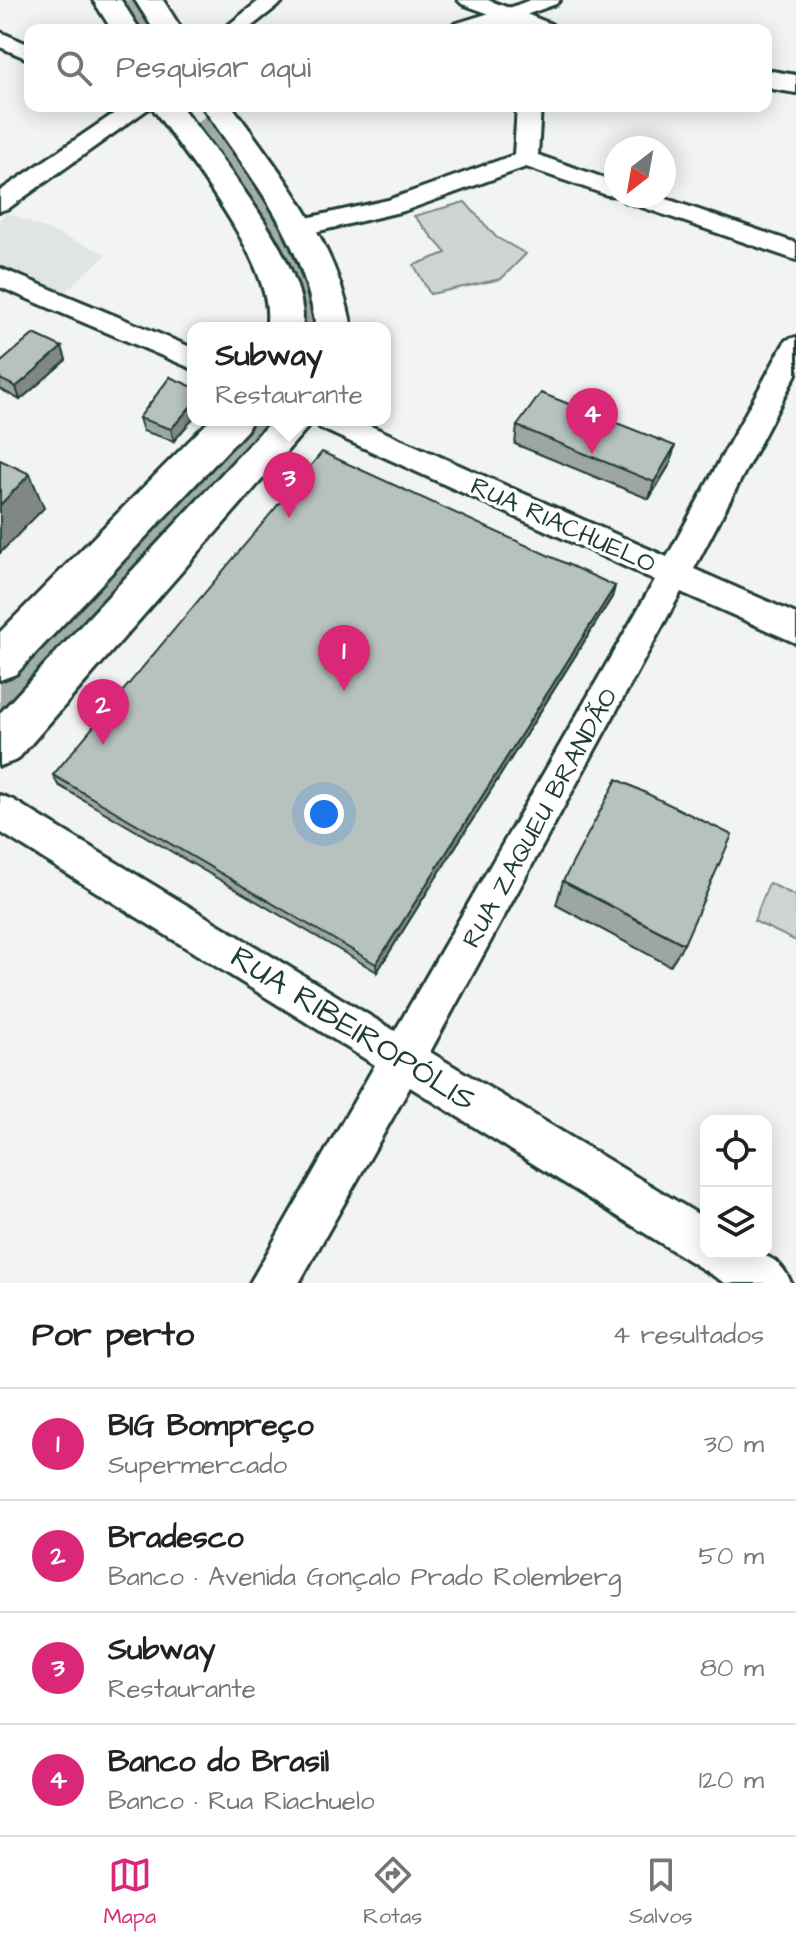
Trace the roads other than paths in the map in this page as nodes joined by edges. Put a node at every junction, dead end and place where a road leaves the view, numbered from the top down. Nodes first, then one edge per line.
1 (107, 0) edge
2 (149, 0) edge
3 (274, 0) edge
4 (469, 0) edge
5 (549, 0) edge
6 (509, 15) junction
7 (122, 24) edge
8 (164, 24) edge
9 (241, 24) edge
10 (482, 24) edge
11 (528, 24) edge
12 (0, 39) edge
13 (24, 50) edge
14 (772, 80) edge
15 (796, 84) edge
16 (142, 112) edge
17 (154, 112) edge
18 (218, 112) edge
19 (529, 112) edge
20 (526, 159) junction
21 (604, 186) edge
22 (0, 203) edge
23 (668, 208) edge
24 (302, 227) junction
25 (796, 252) edge
26 (0, 277) edge
27 (285, 322) edge
28 (334, 322) edge
29 (796, 347) edge
30 (187, 356) edge
31 (227, 426) edge
32 (290, 426) edge
33 (343, 426) edge
34 (676, 576) junction
35 (796, 629) edge
36 (0, 661) edge
37 (0, 745) edge
38 (0, 812) edge
39 (404, 1060) junction
40 (700, 1241) edge
41 (729, 1259) edge
42 (273, 1283) edge
43 (768, 1283) edge

1 - 7 street
2 - 8 street
3 - 9 street
4 - 6 street
5 - 6 street
6 - 10 street
6 - 11 street
12 - 13 street
14 - 15 street
16 - 22 street
17 - 27 street
18 - 24 street
19 - 20 street
20 - 21 street
20 - 24 street
23 - 25 street
24 - 28 street
26 - 30 street
29 - 34 street, RUA ZAQUEU BRANDÃO
31 - 36 street
32 - 37 street
33 - 34 street, RUA RIACHUELO
34 - 35 street, RUA RIACHUELO
34 - 39 street, RUA ZAQUEU BRANDÃO
38 - 39 street, RUA RIBEIROPÓLIS
39 - 40 street, RUA RIBEIROPÓLIS
39 - 42 street, RUA ZAQUEU BRANDÃO
41 - 43 street

